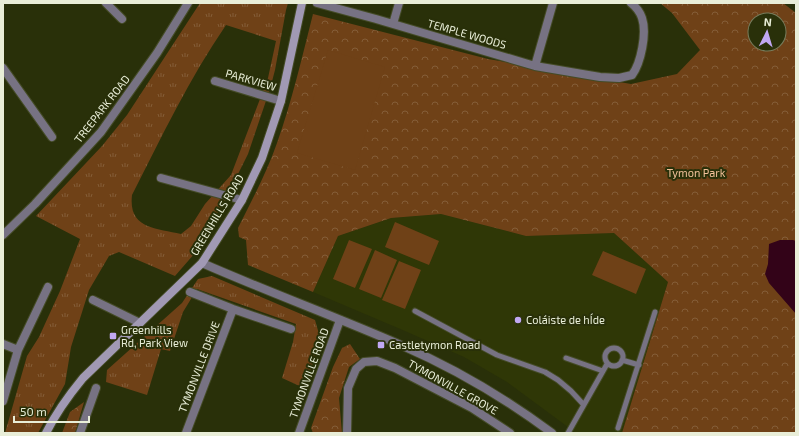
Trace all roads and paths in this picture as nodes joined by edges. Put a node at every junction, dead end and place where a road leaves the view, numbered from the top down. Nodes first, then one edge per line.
1 (106, 3) edge
2 (188, 3) edge
3 (302, 3) edge
4 (317, 3) edge
5 (399, 3) edge
6 (553, 3) edge
7 (631, 3) edge
8 (122, 19) dead end
9 (393, 24) junction
10 (534, 66) junction
11 (3, 68) edge
12 (214, 82) dead end
13 (281, 101) junction
14 (52, 137) dead end
15 (162, 178) dead end
16 (242, 200) junction
17 (3, 236) edge
18 (202, 263) junction
19 (48, 287) dead end
20 (190, 292) dead end
21 (93, 300) dead end
22 (233, 309) junction
23 (415, 311) dead end
24 (655, 312) dead end
25 (340, 320) junction
26 (140, 323) junction
27 (291, 329) dead end
28 (3, 344) edge
29 (18, 350) junction
30 (566, 358) dead end
31 (622, 360) junction
32 (607, 364) junction
33 (638, 365) junction
34 (603, 371) junction
35 (96, 388) dead end
36 (3, 402) edge
37 (583, 404) junction
38 (618, 428) dead end
39 (46, 433) edge
40 (80, 433) edge
41 (186, 433) edge
42 (299, 433) edge
43 (346, 433) edge
44 (510, 433) edge
45 (552, 433) edge
46 (568, 433) edge

1 - 8 street
2 - 17 street, TREEPARK ROAD
3 - 13 main road, GREENHILLS ROAD
4 - 9 street, TEMPLE WOODS
5 - 9 street
6 - 10 street
7 - 10 street, TEMPLE WOODS
9 - 10 street, TEMPLE WOODS
11 - 14 street
12 - 13 street, PARKVIEW
13 - 16 main road, GREENHILLS ROAD
15 - 16 street
16 - 18 main road, GREENHILLS ROAD
18 - 25 street
18 - 26 main road, GREENHILLS ROAD
19 - 29 street
20 - 22 street
21 - 26 street
22 - 27 street
22 - 41 street, TYMONVILLE DRIVE
23 - 37 lane
24 - 33 lane
25 - 42 street, TYMONVILLE ROAD
25 - 45 street
26 - 39 main road, GREENHILLS ROAD
28 - 29 street
29 - 36 street
30 - 34 lane
31 - 32 lane
31 - 32 lane
31 - 33 lane
32 - 34 lane
33 - 38 lane
34 - 37 lane
35 - 40 street
37 - 46 lane
43 - 44 street, TYMONVILLE GROVE

